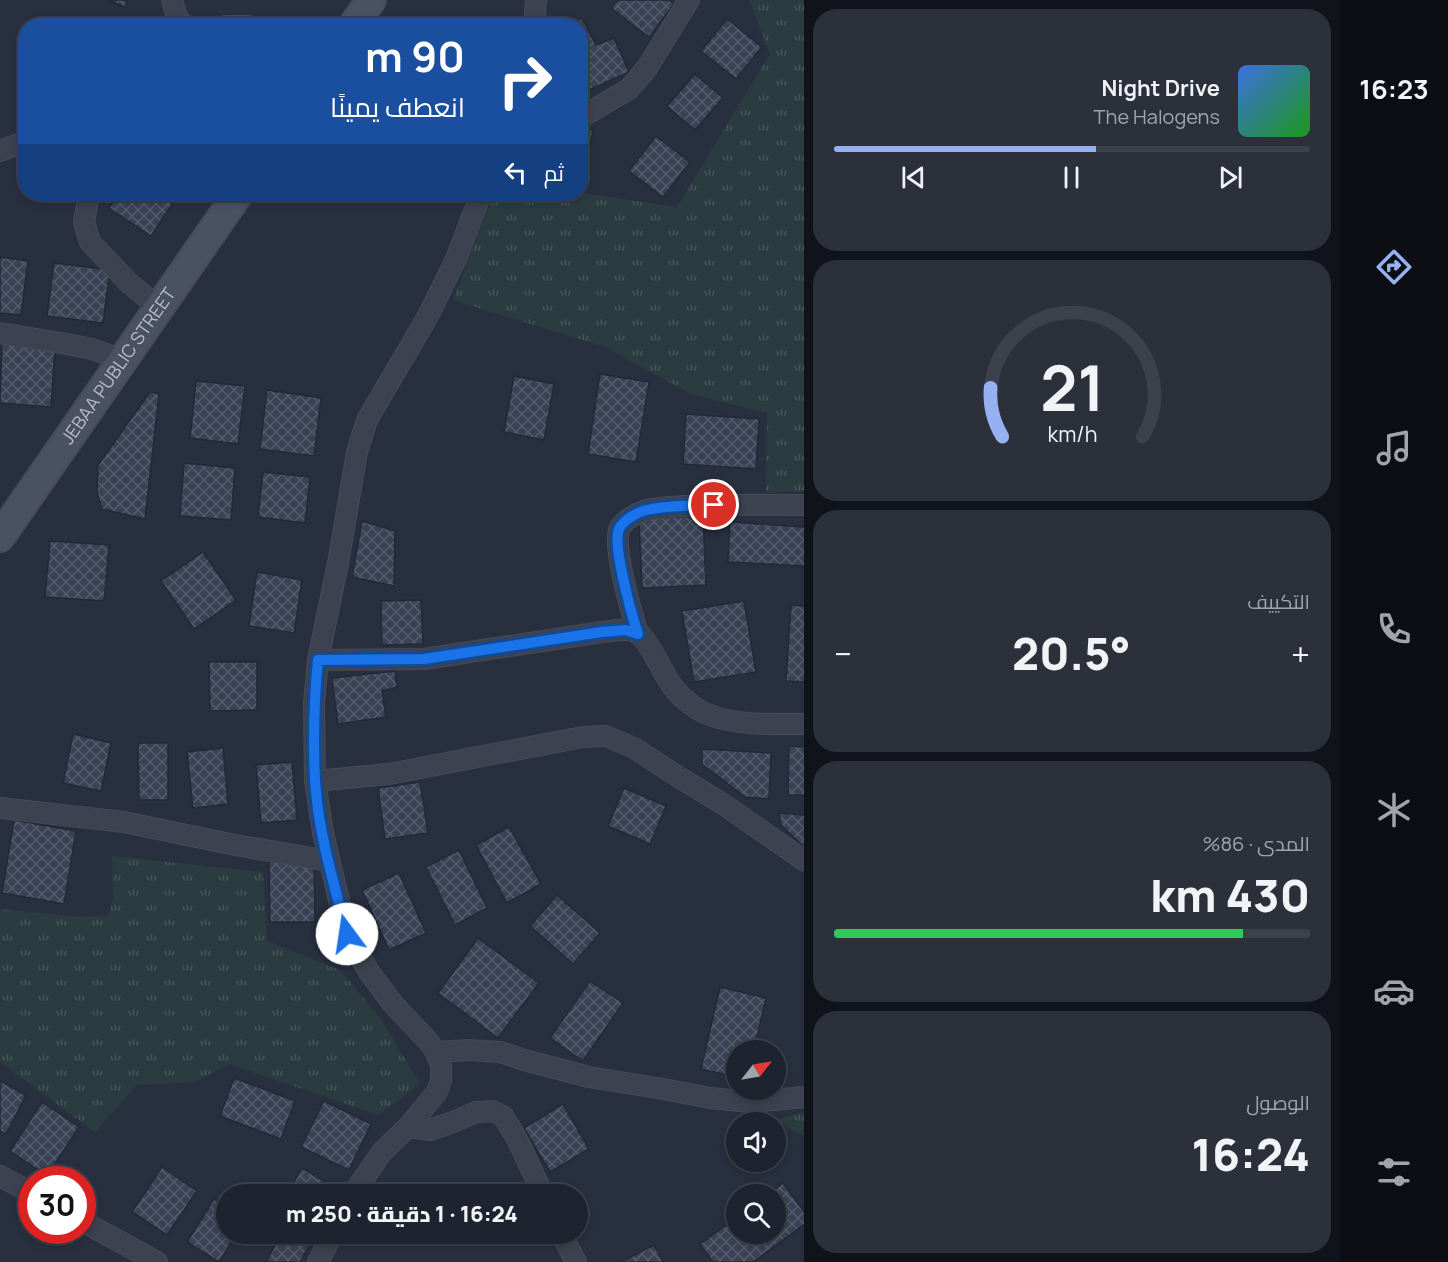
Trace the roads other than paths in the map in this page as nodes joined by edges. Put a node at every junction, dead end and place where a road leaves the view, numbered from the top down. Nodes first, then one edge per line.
1 (172, 0) edge
2 (371, 0) edge
3 (537, 0) edge
4 (689, 0) edge
5 (179, 18) edge
6 (359, 18) edge
7 (535, 18) edge
8 (588, 113) edge
9 (18, 144) edge
10 (0, 151) edge
11 (88, 201) edge
12 (233, 201) edge
13 (478, 201) edge
14 (159, 308) junction
15 (0, 333) edge
16 (123, 360) junction
17 (804, 506) edge
18 (0, 537) edge
19 (638, 634) junction
20 (318, 660) junction
21 (804, 724) edge
22 (315, 782) junction
23 (0, 808) edge
24 (329, 861) junction
25 (804, 861) edge
26 (436, 1052) junction
27 (804, 1097) edge
28 (408, 1127) junction
29 (0, 1176) edge
30 (360, 1184) edge
31 (538, 1184) edge
32 (18, 1186) edge
33 (96, 1229) edge
34 (327, 1244) edge
35 (567, 1244) edge
36 (157, 1262) edge
37 (318, 1262) edge
38 (576, 1262) edge

1 - 5 street
2 - 6 main road
3 - 7 street
4 - 8 street
9 - 10 street
11 - 14 street
12 - 14 main road, JEBAA PUBLIC STREET
13 - 20 street
14 - 16 main road, JEBAA PUBLIC STREET
15 - 16 street
16 - 18 main road, JEBAA PUBLIC STREET
17 - 19 street
19 - 20 street
19 - 21 street
20 - 22 street
22 - 24 street
22 - 25 street
23 - 24 street
24 - 26 street
26 - 27 street
26 - 28 street
28 - 30 street
28 - 31 street
29 - 32 street
33 - 36 street
34 - 37 street
35 - 38 street

